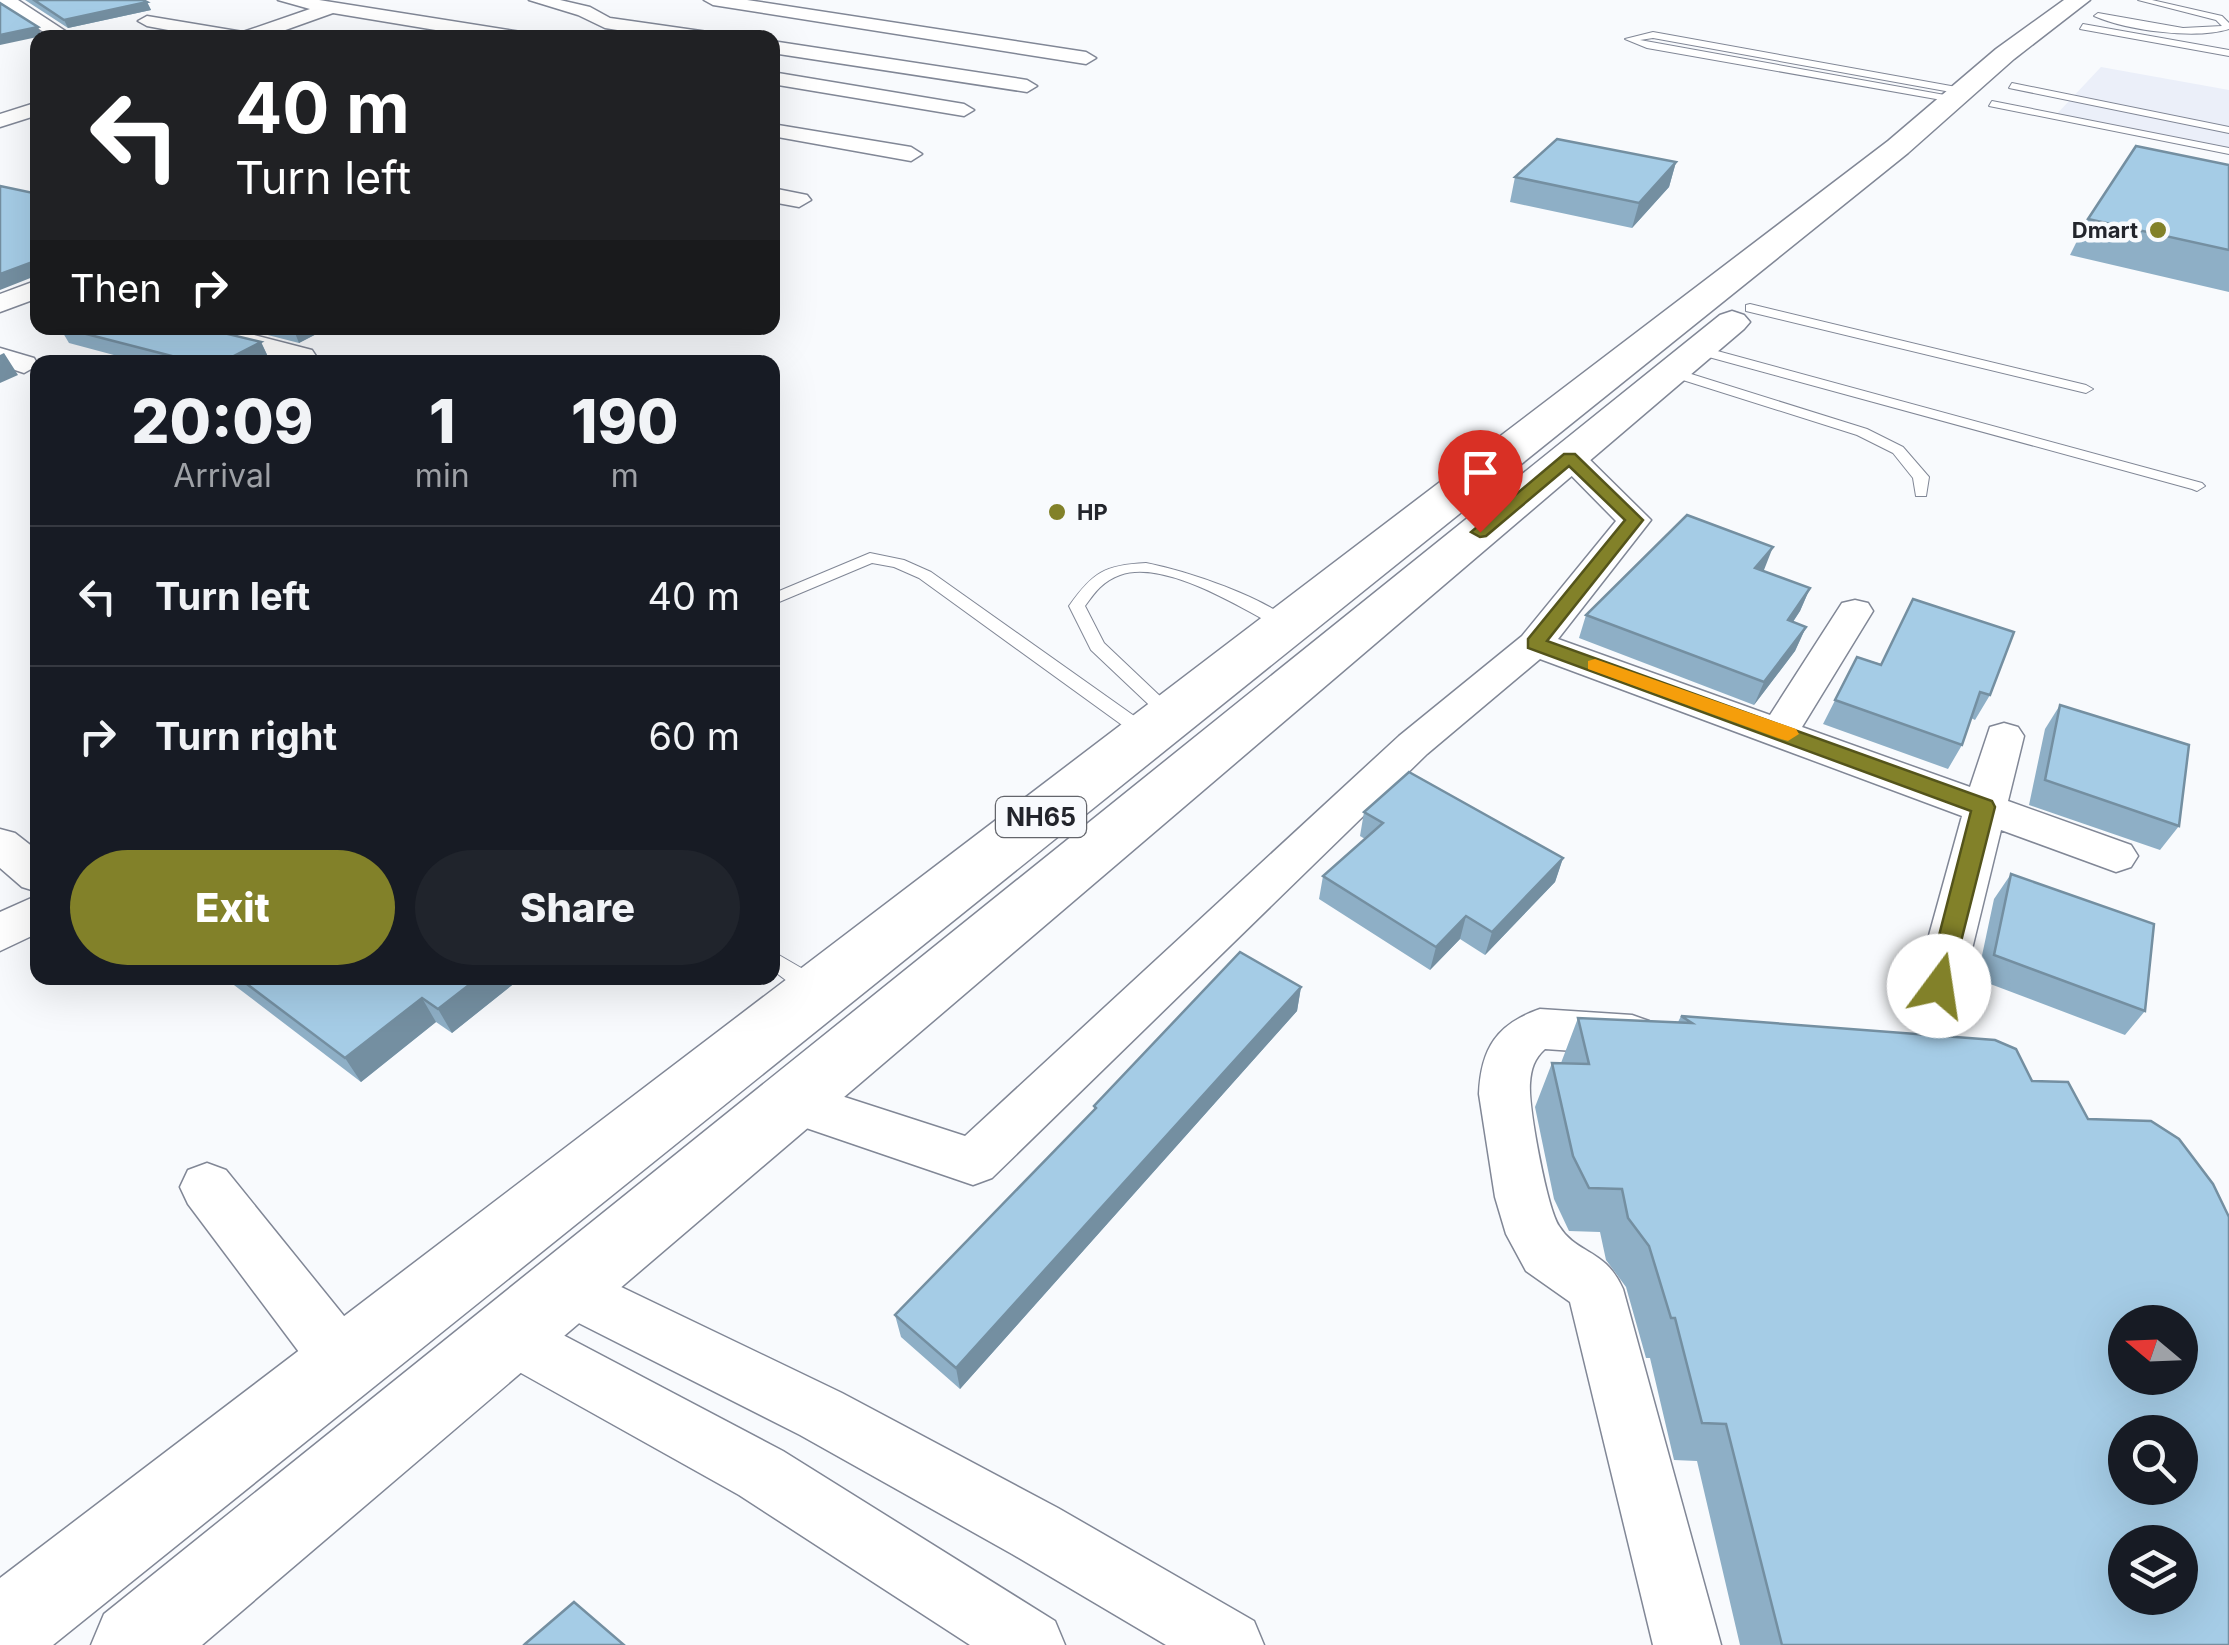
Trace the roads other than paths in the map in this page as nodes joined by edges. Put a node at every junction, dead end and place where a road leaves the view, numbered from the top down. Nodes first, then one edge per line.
1 (146, 0) edge
2 (288, 0) edge
3 (354, 0) edge
4 (538, 0) edge
5 (712, 0) edge
6 (10, 2) edge
7 (331, 8) junction
8 (2104, 9) edge
9 (168, 10) dead end
10 (904, 11) dead end
11 (148, 21) dead end
12 (879, 28) junction
13 (54, 30) edge
14 (199, 30) edge
15 (267, 30) edge
16 (471, 30) edge
17 (653, 30) edge
18 (780, 47) edge
19 (2229, 53) edge
20 (832, 55) junction
21 (1086, 58) dead end
22 (780, 79) edge
23 (780, 82) edge
24 (1027, 86) dead end
25 (0, 94) edge
26 (1980, 95) junction
27 (30, 106) edge
28 (30, 110) edge
29 (964, 110) dead end
30 (0, 121) edge
31 (2229, 130) edge
32 (780, 131) edge
33 (2229, 151) edge
34 (911, 154) dead end
35 (780, 197) edge
36 (798, 200) dead end
37 (0, 275) edge
38 (30, 284) edge
39 (30, 290) edge
40 (0, 304) edge
41 (1750, 308) junction
42 (224, 335) edge
43 (298, 355) edge
44 (1686, 361) junction
45 (2086, 390) dead end
46 (1570, 458) junction
47 (2197, 486) dead end
48 (1922, 493) dead end
49 (780, 597) edge
50 (1855, 611) dead end
51 (1287, 625) junction
52 (1535, 644) junction
53 (1159, 725) junction
54 (1780, 731) junction
55 (2004, 736) dead end
56 (1984, 807) junction
57 (0, 844) edge
58 (2116, 856) dead end
59 (30, 869) edge
60 (30, 916) edge
61 (0, 933) edge
62 (780, 964) edge
63 (1939, 986) dead end
64 (820, 990) junction
65 (1675, 1038) edge
66 (792, 1102) junction
67 (208, 1187) dead end
68 (568, 1288) junction
69 (510, 1334) junction
70 (344, 1363) junction
71 (0, 1632) edge
72 (134, 1645) edge
73 (1031, 1645) edge
74 (1230, 1645) edge
75 (1687, 1645) edge

1 - 9 street
2 - 7 street
3 - 7 street
4 - 17 street
5 - 12 street
6 - 13 street
7 - 15 street
7 - 16 street
8 - 8 lane
8 - 19 lane
8 - 26 highway, NH65
10 - 12 street
11 - 14 street
12 - 20 street
12 - 21 street
18 - 20 street
20 - 22 street
20 - 24 street
23 - 29 street
25 - 27 street
26 - 26 lane
26 - 31 lane
26 - 33 lane
26 - 41 highway, NH65
26 - 51 highway, NH65
28 - 30 street
32 - 34 street
35 - 36 street
37 - 38 street
39 - 40 street
41 - 44 highway, NH65
41 - 45 lane
42 - 43 street
44 - 46 highway, NH65
44 - 47 lane
44 - 48 lane
46 - 52 street
46 - 66 highway, NH65
49 - 53 lane
50 - 54 street
51 - 53 highway, NH65
51 - 53 lane
52 - 54 street
52 - 66 street
53 - 64 highway, NH65
54 - 56 street
55 - 56 street
56 - 58 street
56 - 63 street
57 - 59 street
60 - 61 street
62 - 64 lane
64 - 70 highway, NH65
65 - 75 street
66 - 68 highway, NH65
67 - 70 street
68 - 69 highway, NH65
68 - 74 street
69 - 72 highway, NH65
69 - 73 street
70 - 71 highway, NH65

